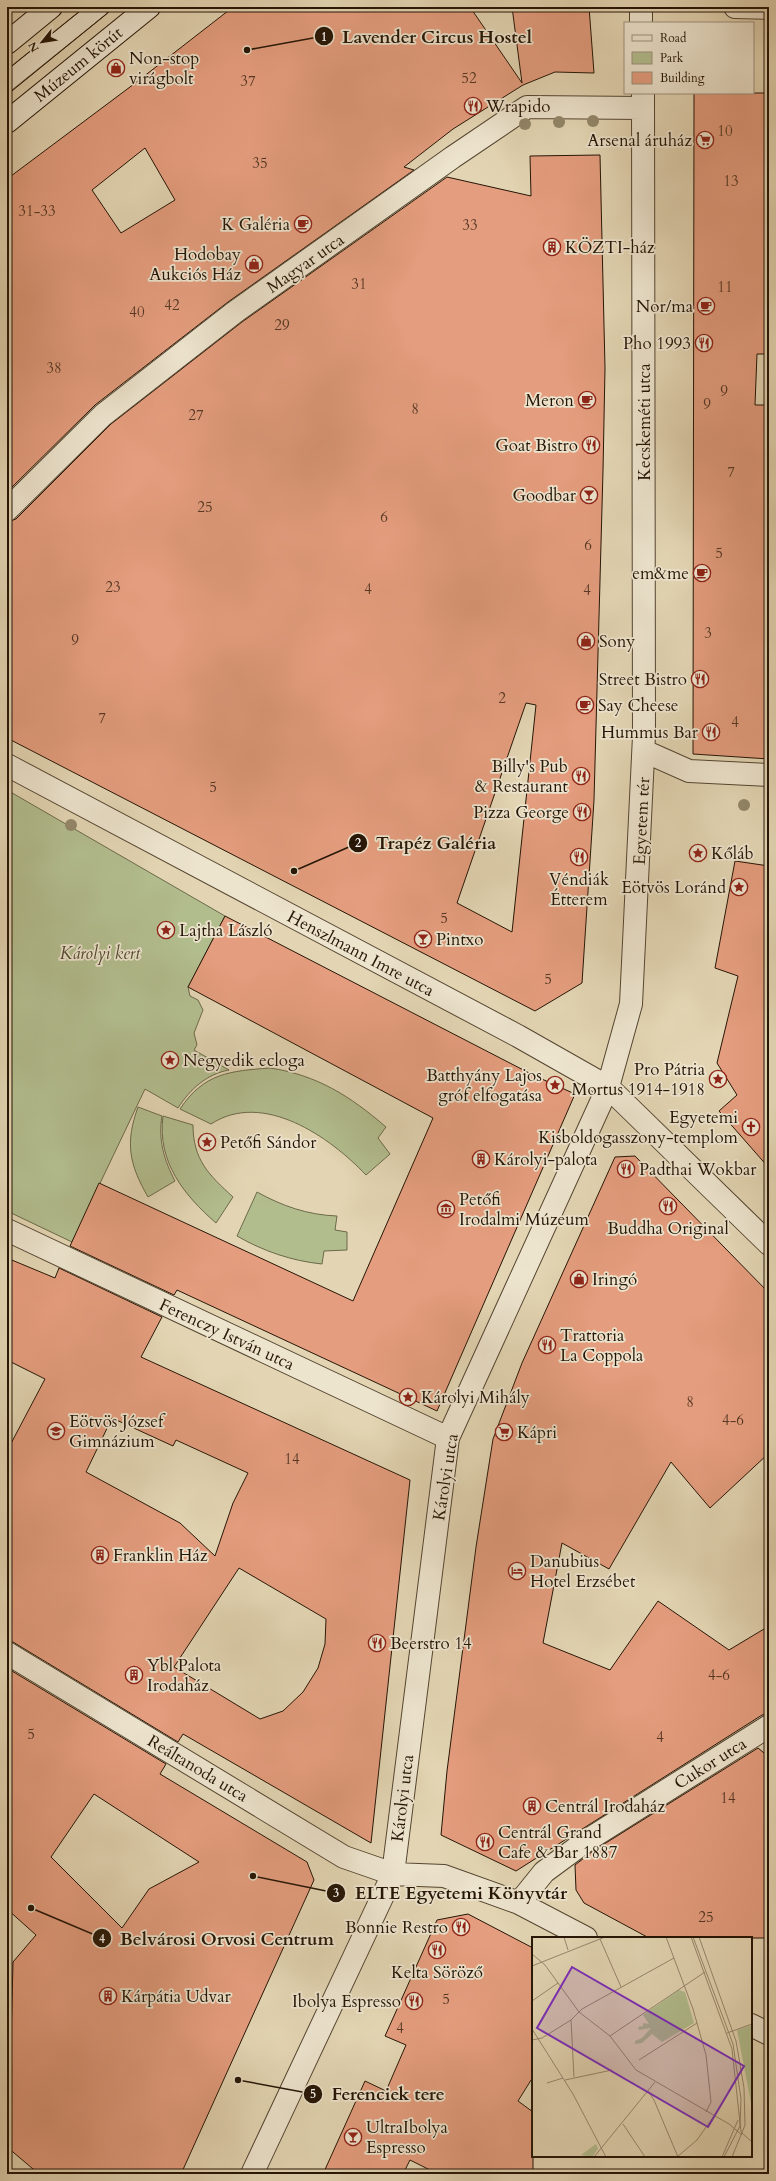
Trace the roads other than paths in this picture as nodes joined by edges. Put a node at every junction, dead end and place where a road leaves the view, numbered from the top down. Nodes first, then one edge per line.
1 (51, 7) edge
2 (100, 7) edge
3 (149, 7) edge
4 (641, 7) edge
5 (735, 7) edge
6 (769, 8) edge
7 (641, 22) edge
8 (7, 43) edge
9 (7, 82) edge
10 (643, 101) edge
11 (7, 122) edge
12 (7, 510) edge
13 (644, 752) junction
14 (7, 765) edge
15 (769, 775) edge
16 (608, 1087) junction
17 (7, 1230) edge
18 (766, 1241) edge
19 (448, 1438) junction
20 (7, 1653) edge
21 (765, 1734) edge
22 (393, 1874) junction
23 (519, 1903) junction
24 (584, 1937) edge
25 (752, 2026) edge
26 (769, 2034) edge
27 (252, 2174) edge

1 - 8 street
2 - 9 lane, Múzeum körút
3 - 11 street, Múzeum körút
4 - 7 street
5 - 6 street
10 - 12 street, Magyar utca
10 - 13 street, Kecskeméti utca
13 - 15 street, Egyetem tér
13 - 16 street, Egyetem tér
14 - 16 street, Henszlmann Imre utca
16 - 18 street, Henszlmann Imre utca
16 - 19 street, Károlyi utca
17 - 19 street, Ferenczy István utca
19 - 22 street, Károlyi utca
20 - 22 street, Reáltanoda utca
21 - 23 street, Cukor utca
22 - 23 street, Reáltanoda utca
22 - 27 street, Károlyi utca
23 - 24 street, Reáltanoda utca
25 - 26 street

